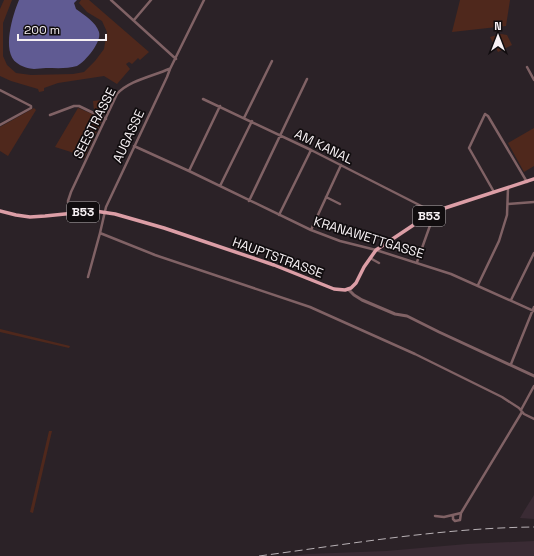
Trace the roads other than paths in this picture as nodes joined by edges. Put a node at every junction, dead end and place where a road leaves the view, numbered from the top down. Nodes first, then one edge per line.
1 (111, 0) edge
2 (151, 0) edge
3 (204, 0) edge
4 (134, 20) junction
5 (176, 59) junction
6 (272, 61) dead end
7 (527, 67) dead end
8 (170, 69) junction
9 (307, 79) dead end
10 (534, 80) edge
11 (0, 90) edge
12 (203, 99) dead end
13 (220, 106) junction
14 (50, 115) dead end
15 (244, 118) junction
16 (106, 119) junction
17 (252, 121) junction
18 (0, 125) edge
19 (280, 135) junction
20 (134, 146) junction
21 (311, 150) junction
22 (341, 165) junction
23 (189, 171) junction
24 (534, 179) edge
25 (527, 182) junction
26 (220, 186) junction
27 (508, 188) junction
28 (494, 192) junction
29 (326, 197) junction
30 (249, 201) junction
31 (534, 202) edge
32 (340, 204) dead end
33 (508, 204) junction
34 (0, 211) edge
35 (105, 212) junction
36 (435, 213) junction
37 (69, 214) junction
38 (279, 215) junction
39 (430, 215) junction
40 (311, 230) junction
41 (100, 233) junction
42 (376, 250) junction
43 (534, 253) edge
44 (370, 257) junction
45 (417, 262) junction
46 (379, 263) dead end
47 (88, 277) dead end
48 (478, 285) junction
49 (348, 289) junction
50 (511, 300) junction
51 (534, 307) edge
52 (533, 311) edge
53 (511, 364) junction
54 (534, 376) edge
55 (534, 386) edge
56 (521, 411) junction
57 (534, 419) edge
58 (461, 513) junction
59 (453, 515) junction
60 (435, 516) dead end

1 - 4 street
2 - 4 street
3 - 5 street, AUGASSE
4 - 5 street
5 - 8 street, AUGASSE
6 - 15 street
7 - 10 street
8 - 16 street, SEESTRASSE
8 - 20 street, AUGASSE
9 - 19 street
11 - 18 street
12 - 13 street, AM KANAL
13 - 15 street, AM KANAL
13 - 23 street
14 - 16 street
15 - 17 street, AM KANAL
16 - 37 street, SEESTRASSE
17 - 19 street, AM KANAL
17 - 26 street
19 - 21 street, AM KANAL
19 - 30 street
20 - 23 street, KRANAWETTGASSE
20 - 35 street, AUGASSE
21 - 22 street, AM KANAL
21 - 38 street
22 - 29 street
22 - 36 street, AM KANAL
23 - 26 street, KRANAWETTGASSE
24 - 25 main road, B53
25 - 27 main road, B53
25 - 28 street
26 - 30 street, KRANAWETTGASSE
27 - 28 main road, B53
27 - 33 street
28 - 36 main road, B53
29 - 32 street
29 - 40 street
30 - 38 street, KRANAWETTGASSE
31 - 33 street
33 - 48 street
34 - 37 main road, HAUPTSTRASSE / B53
35 - 37 main road, HAUPTSTRASSE / B53
35 - 41 street, AUGASSE
35 - 49 main road, HAUPTSTRASSE / B53
36 - 39 main road, B53
38 - 40 street, KRANAWETTGASSE
39 - 42 main road, B53
39 - 45 street
40 - 42 street, KRANAWETTGASSE
41 - 47 street, AUGASSE
41 - 56 street
42 - 44 main road, B53
42 - 45 street, KRANAWETTGASSE
43 - 50 street
44 - 46 street
44 - 49 main road, B53
45 - 48 street, KRANAWETTGASSE
48 - 50 street, KRANAWETTGASSE
49 - 53 street
50 - 52 street, KRANAWETTGASSE
51 - 52 street
52 - 53 street
53 - 54 street
55 - 56 street
56 - 57 street
56 - 58 street
58 - 59 street
58 - 59 street
59 - 60 street

